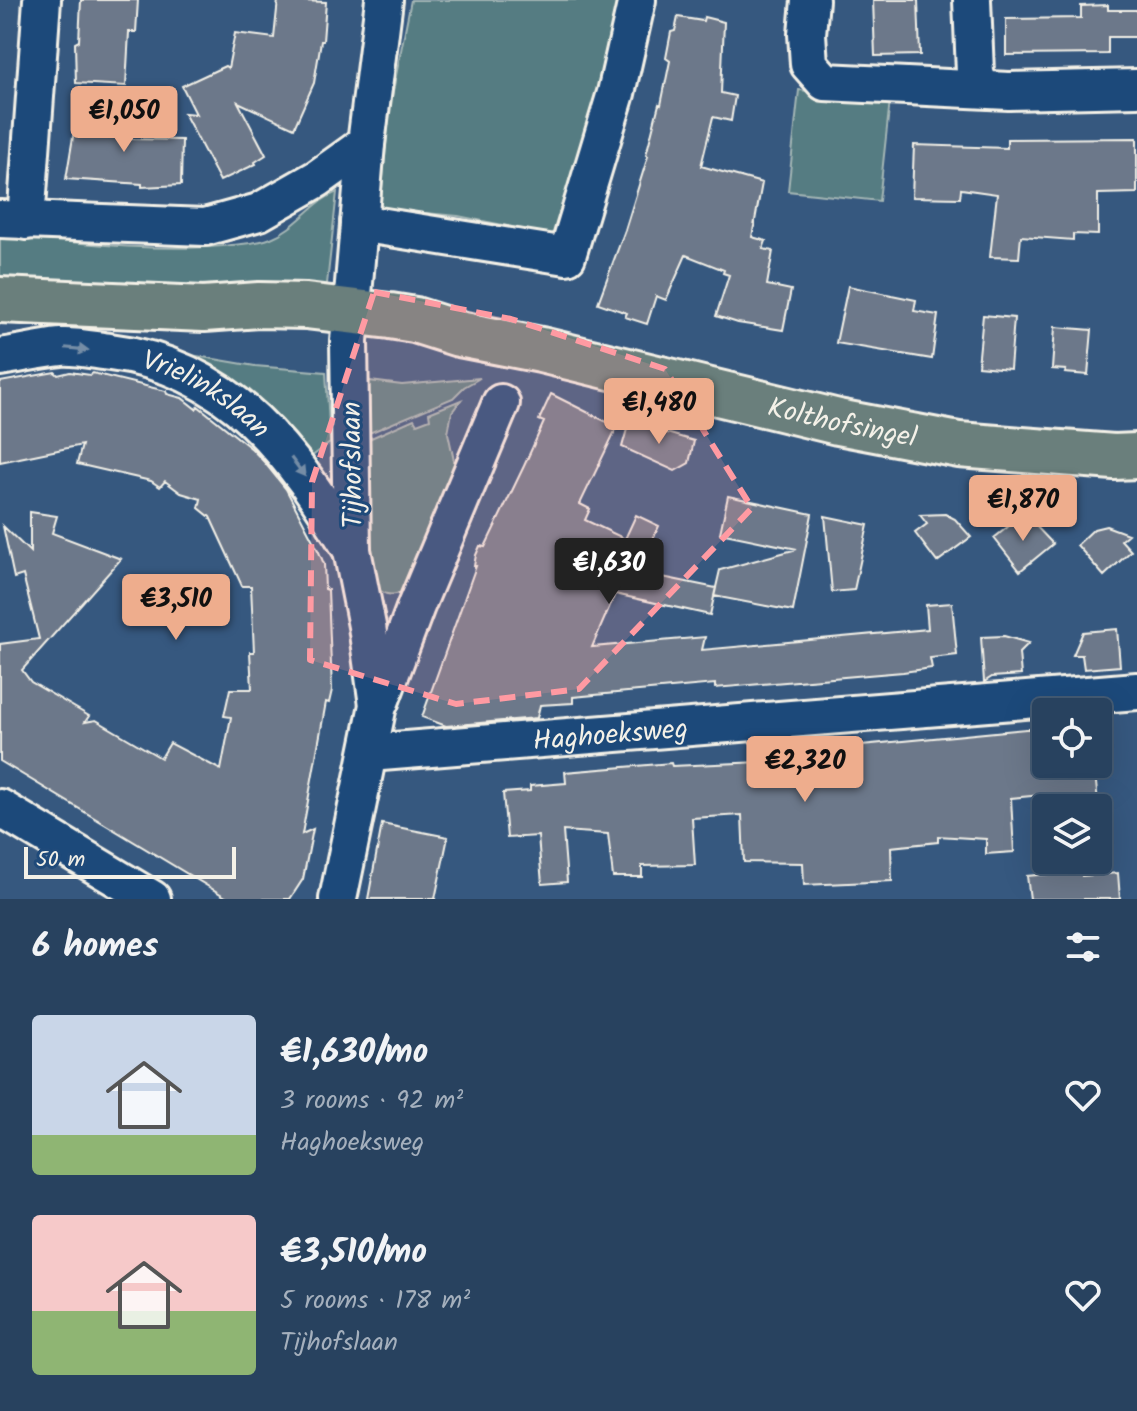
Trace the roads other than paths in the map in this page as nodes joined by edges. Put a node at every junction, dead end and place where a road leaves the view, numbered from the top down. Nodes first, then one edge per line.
1 (42, 0) edge
2 (384, 0) edge
3 (637, 0) edge
4 (810, 0) edge
5 (972, 0) edge
6 (980, 88) junction
7 (1137, 88) edge
8 (366, 144) junction
9 (13, 220) edge
10 (359, 223) junction
11 (0, 300) edge
12 (50, 302) junction
13 (0, 314) edge
14 (351, 326) junction
15 (0, 357) edge
16 (501, 403) dead end
17 (1137, 456) edge
18 (352, 550) junction
19 (1137, 691) edge
20 (378, 705) junction
21 (369, 753) junction
22 (0, 808) edge
23 (152, 899) edge
24 (338, 899) edge

1 - 9 street
2 - 8 street, Tijhofslaan
3 - 10 street
4 - 6 street
5 - 6 street
6 - 7 street
8 - 9 street
8 - 10 street, Tijhofslaan
10 - 14 street, Tijhofslaan
11 - 12 main road, Kolthofsingel
12 - 13 main road, Kolthofsingel
12 - 14 main road, Kolthofsingel
14 - 17 main road, Kolthofsingel
14 - 18 street, Tijhofslaan
15 -> 18 street, Vrielinkslaan
16 - 20 street, Tijhofslaan
18 - 20 street, Tijhofslaan
19 - 21 street, Haghoeksweg
20 - 21 street, Tijhofslaan
21 - 24 street, Tijhofslaan
22 - 23 street

